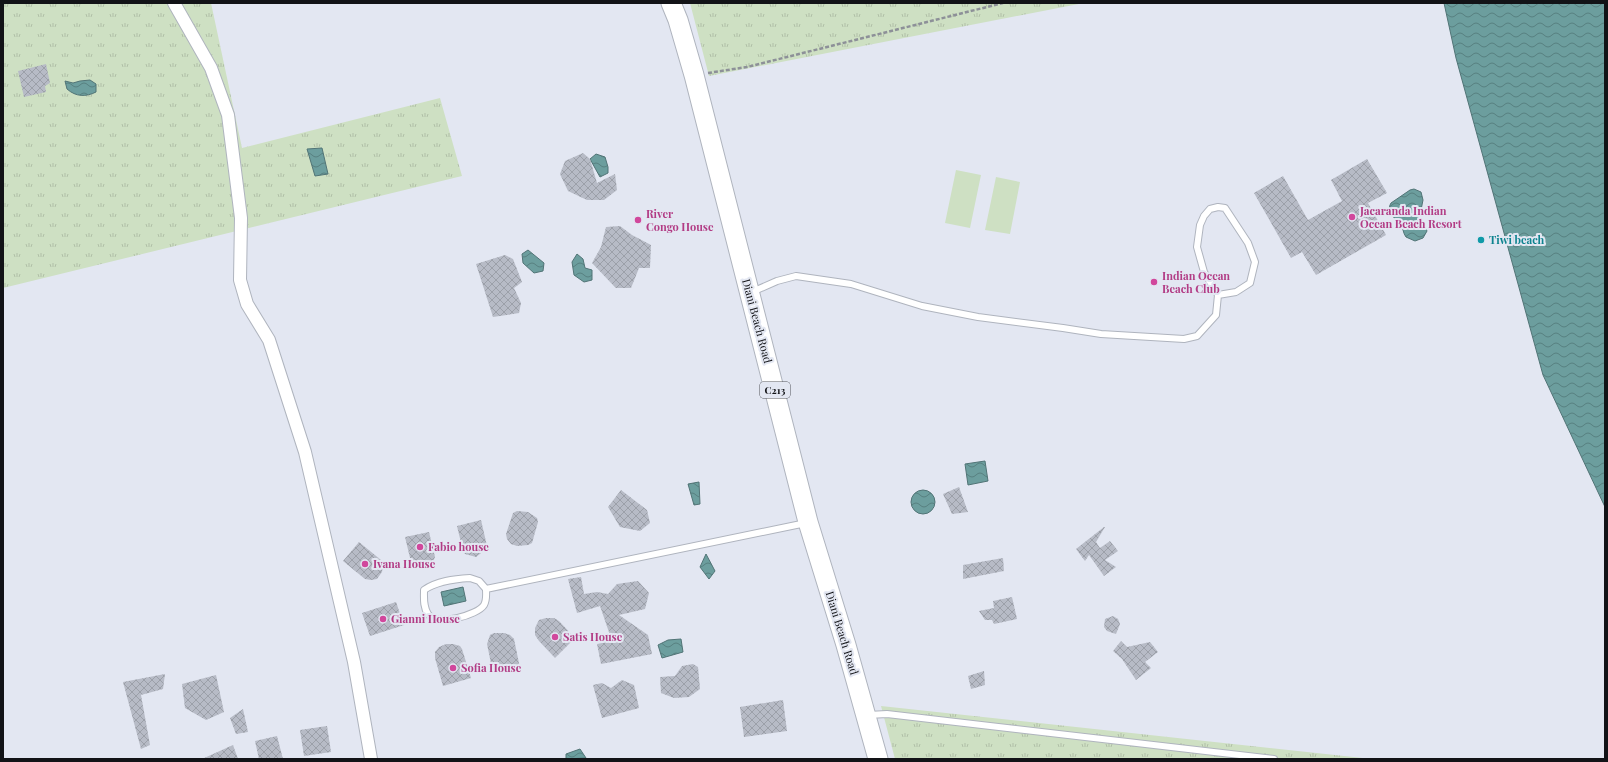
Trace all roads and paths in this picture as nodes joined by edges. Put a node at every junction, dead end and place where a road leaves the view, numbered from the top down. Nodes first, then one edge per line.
1 (174, 3) edge
2 (1000, 3) edge
3 (674, 12) edge
4 (694, 75) junction
5 (749, 294) junction
6 (1218, 295) junction
7 (808, 522) junction
8 (486, 589) junction
9 (866, 715) junction
10 (371, 759) edge
11 (878, 759) edge
12 (1274, 759) edge

1 - 10 street
2 - 4 path
3 - 4 main road, Diani Beach Road / C213
4 - 5 main road, Diani Beach Road / C213
5 - 6 lane
5 - 7 main road, Diani Beach Road / C213
6 - 6 lane
7 - 8 lane
7 - 9 main road, Diani Beach Road / C213
8 - 8 lane
9 - 11 main road, Diani Beach Road / C213
9 - 12 lane

